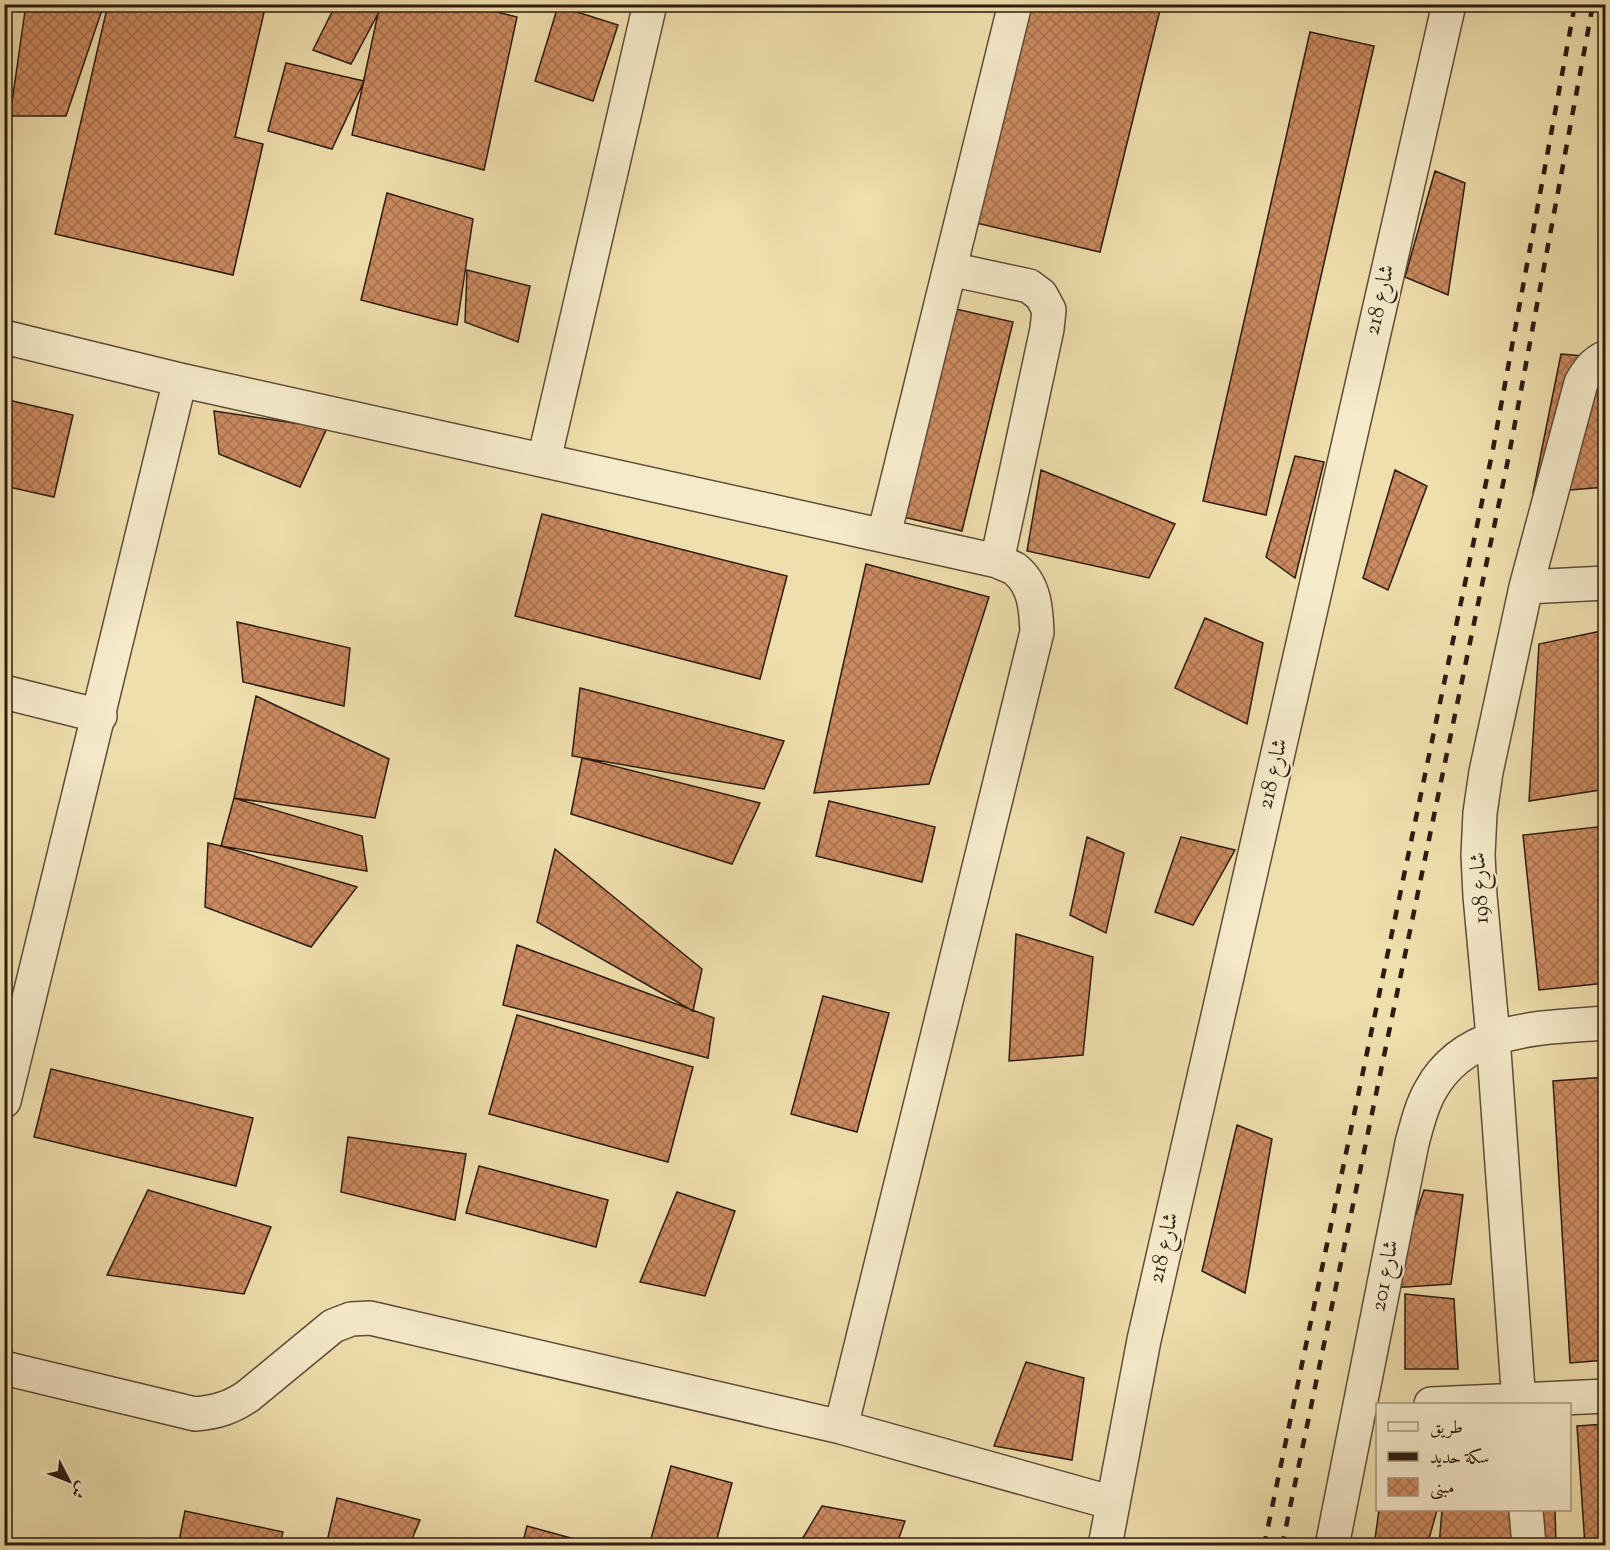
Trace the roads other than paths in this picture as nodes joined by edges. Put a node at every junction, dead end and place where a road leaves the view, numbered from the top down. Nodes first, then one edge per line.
1 (650, 4) edge
2 (1015, 4) edge
3 (1449, 4) edge
4 (950, 269) junction
5 (4, 337) edge
6 (1605, 357) edge
7 (180, 380) junction
8 (544, 460) junction
9 (884, 535) junction
10 (998, 561) junction
11 (1605, 583) edge
12 (1526, 587) junction
13 (4, 692) edge
14 (100, 716) junction
15 (1605, 1023) edge
16 (1493, 1037) junction
17 (4, 1101) edge
18 (4, 1368) edge
19 (1605, 1396) edge
20 (1519, 1402) edge
21 (1475, 1403) edge
22 (1368, 1407) edge
23 (841, 1427) junction
24 (1113, 1503) junction
25 (1526, 1511) edge
26 (1105, 1545) edge
27 (1332, 1545) edge
28 (1529, 1545) edge

1 - 8 street
2 - 4 street
3 - 24 street, شارع 218
4 - 9 street
4 - 10 street
5 - 7 street
6 - 12 street, شارع 198
7 - 8 street
7 - 14 street
8 - 9 street
9 - 10 street
10 - 23 street
11 - 12 street
12 - 16 street, شارع 198
13 - 14 street
14 - 17 street
15 - 16 street, شارع 201
16 - 20 street, شارع 198
16 - 22 street, شارع 201
18 - 23 street
19 - 20 street
20 - 21 street
22 - 27 street, شارع 201
23 - 24 street
24 - 26 street, شارع 218
25 - 28 street

